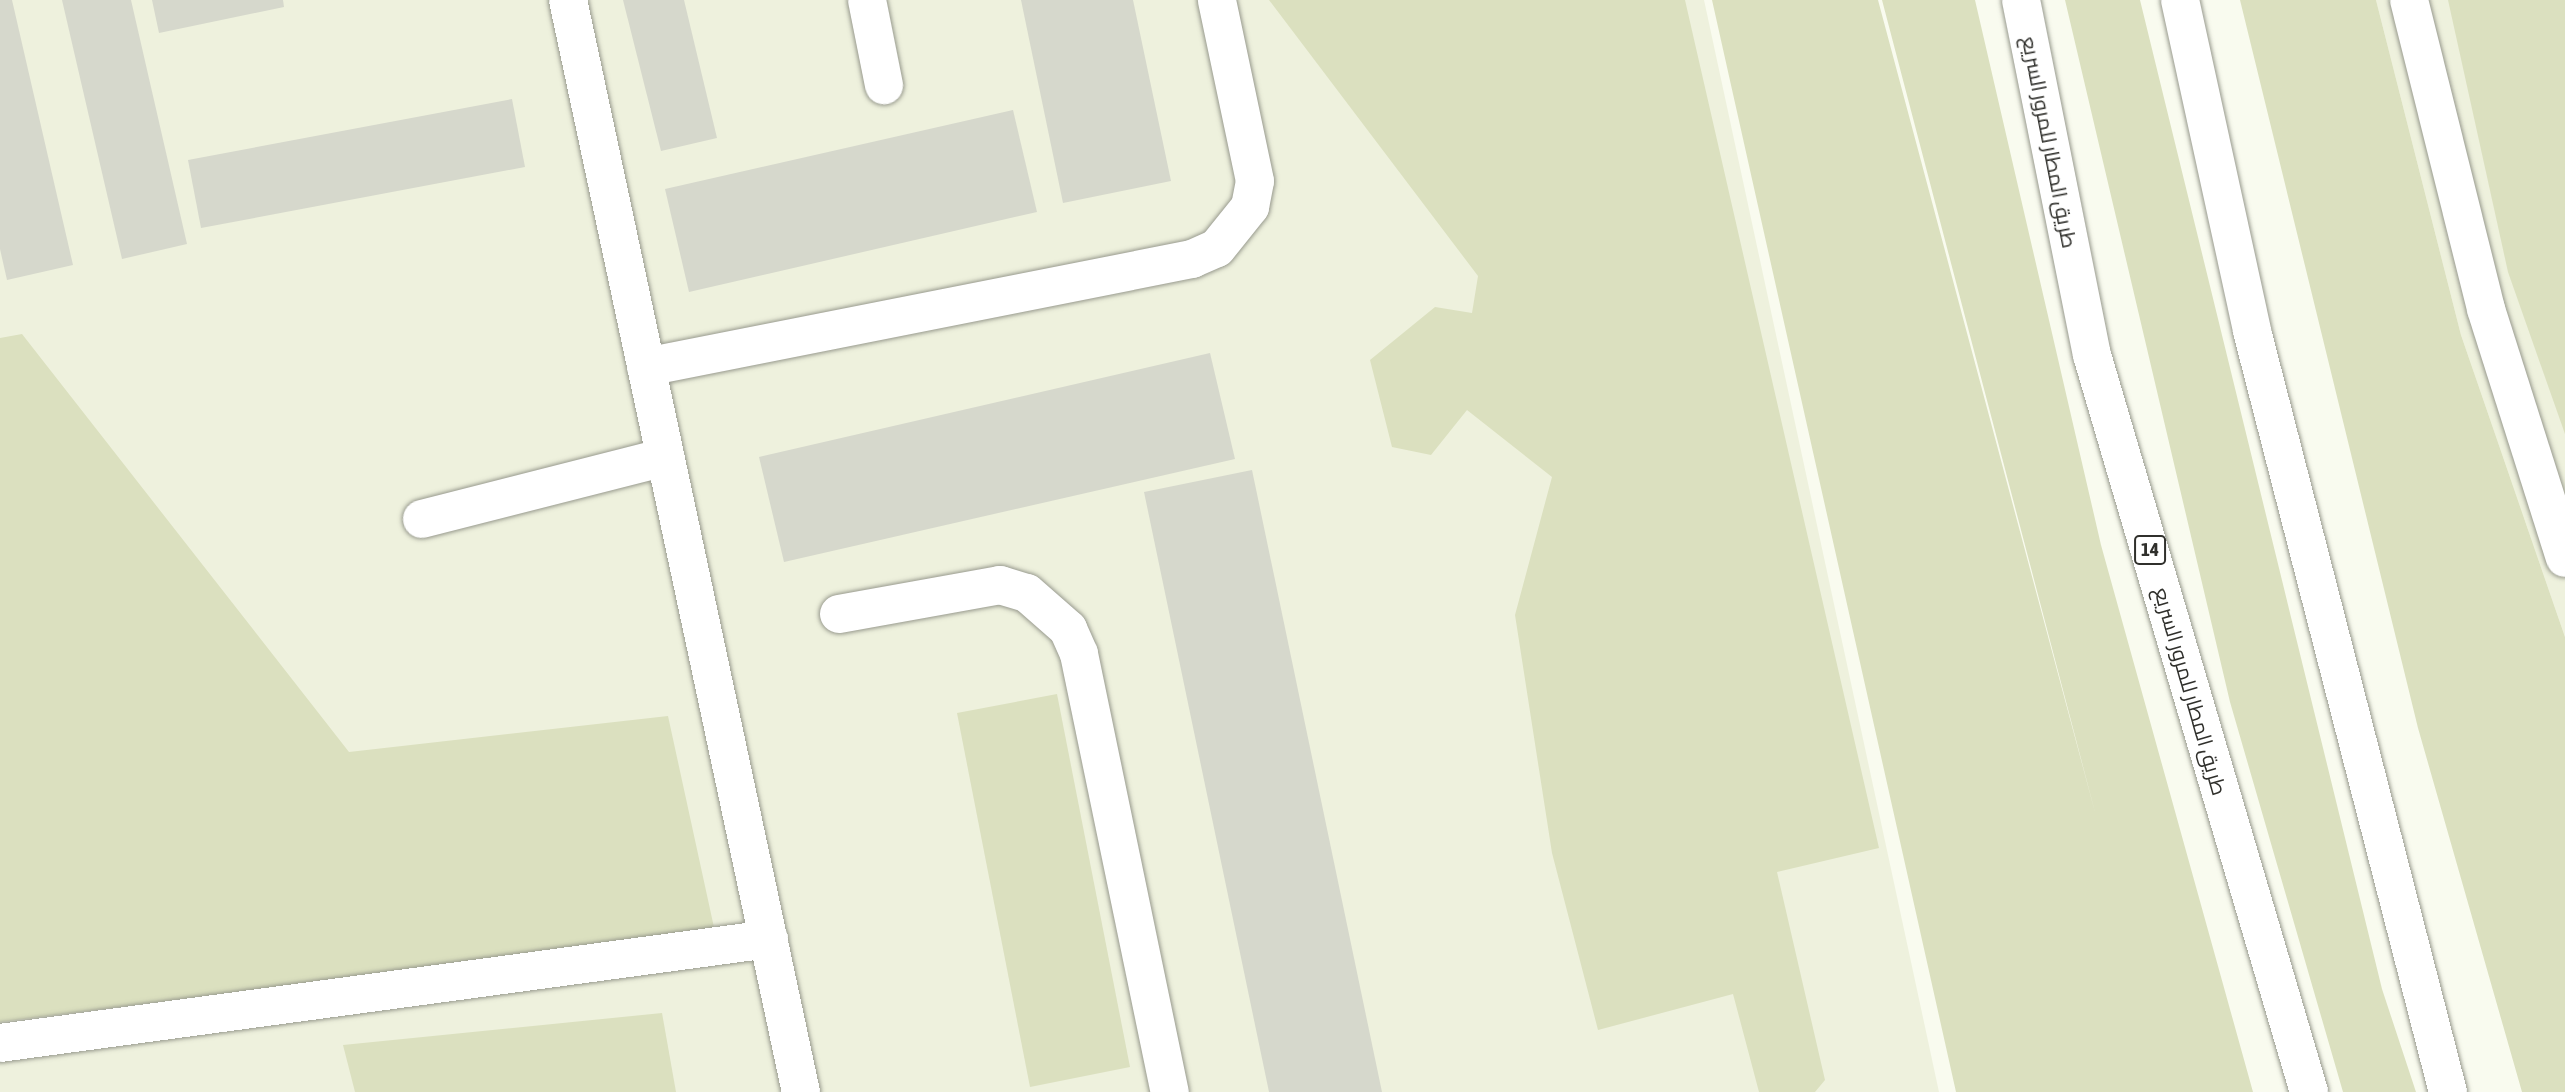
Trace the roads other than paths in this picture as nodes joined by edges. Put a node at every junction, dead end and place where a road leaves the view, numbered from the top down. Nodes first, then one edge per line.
1 (568, 0) edge
2 (867, 0) edge
3 (1217, 0) edge
4 (2021, 0) edge
5 (2180, 0) edge
6 (2409, 0) edge
7 (884, 85) dead end
8 (646, 367) junction
9 (665, 457) junction
10 (422, 519) dead end
11 (2565, 558) edge
12 (839, 614) dead end
13 (768, 939) junction
14 (0, 1044) edge
15 (1160, 1090) edge
16 (801, 1092) edge
17 (2309, 1092) edge
18 (2448, 1092) edge

1 - 8 main road
2 - 7 main road
3 - 8 main road
4 - 17 main road, طريق المطار للمرور السريع / 14
5 - 18 main road
6 - 11 main road
8 - 9 main road
9 - 10 main road
9 - 13 main road
12 - 15 main road
13 - 14 main road
13 - 16 main road

